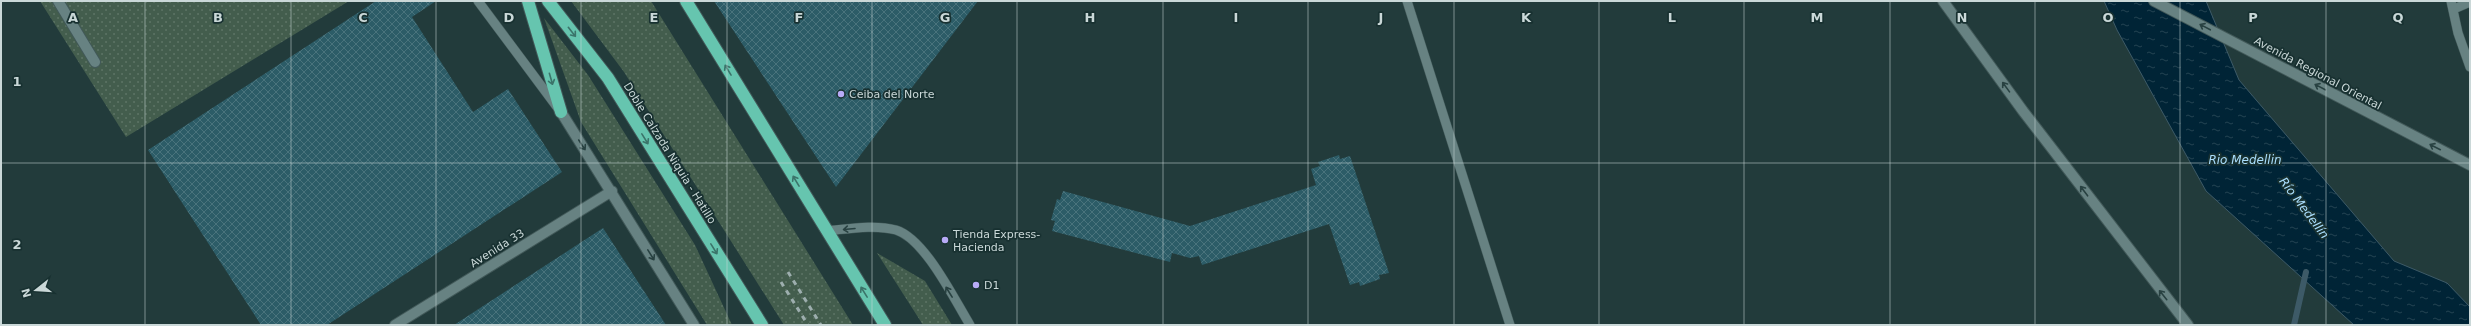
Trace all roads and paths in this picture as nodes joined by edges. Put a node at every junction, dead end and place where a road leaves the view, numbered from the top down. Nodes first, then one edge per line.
1 (58, 1) edge
2 (478, 1) edge
3 (528, 1) edge
4 (548, 1) edge
5 (686, 1) edge
6 (1407, 1) edge
7 (1943, 1) edge
8 (2154, 1) edge
9 (2470, 2) edge
10 (2453, 5) edge
11 (95, 62) dead end
12 (2470, 67) edge
13 (561, 112) junction
14 (2470, 165) edge
15 (612, 191) junction
16 (826, 231) junction
17 (752, 310) junction
18 (395, 325) edge
19 (694, 325) edge
20 (755, 325) edge
21 (762, 325) edge
22 (885, 325) edge
23 (970, 325) edge
24 (1510, 325) edge
25 (2188, 325) edge

1 - 11 main road
2 - 13 lane
3 -> 13 highway
4 -> 17 highway, Doble Calzada Niquia - Hatillo
16 -> 5 highway
6 - 24 lane
25 -> 7 main road
14 -> 8 main road, Avenida Regional Oriental
9 - 10 lane
10 - 12 lane
13 -> 15 main road
15 - 18 main road, Avenida 33
15 -> 19 main road
22 -> 16 highway
23 -> 16 lane
17 - 20 highway
17 - 21 highway, Doble Calzada Niquia - Hatillo

